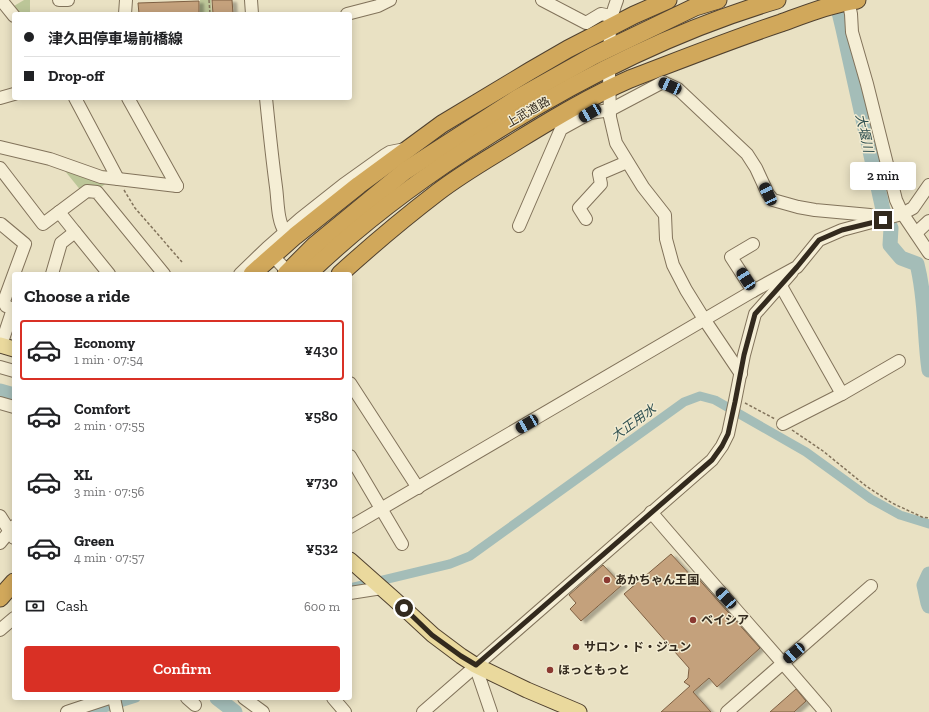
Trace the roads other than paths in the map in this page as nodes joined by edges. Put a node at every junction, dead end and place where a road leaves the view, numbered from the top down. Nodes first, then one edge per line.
1 (1, 0) edge
2 (59, 0) edge
3 (68, 0) edge
4 (126, 0) edge
5 (251, 0) edge
6 (390, 0) edge
7 (542, 0) edge
8 (617, 0) edge
9 (668, 0) edge
10 (718, 0) edge
11 (777, 0) edge
12 (850, 1) edge
13 (125, 12) edge
14 (252, 12) edge
15 (352, 13) edge
16 (12, 14) edge
17 (610, 22) junction
18 (610, 46) dead end
19 (609, 81) junction
20 (12, 95) edge
21 (0, 98) edge
22 (76, 100) edge
23 (129, 100) edge
24 (266, 100) edge
25 (610, 110) junction
26 (0, 147) edge
27 (412, 154) junction
28 (627, 162) junction
29 (0, 168) edge
30 (117, 179) junction
31 (929, 186) edge
32 (59, 212) junction
33 (902, 213) junction
34 (586, 219) dead end
35 (881, 220) junction
36 (929, 221) edge
37 (0, 224) edge
38 (519, 226) dead end
39 (75, 232) junction
40 (285, 232) junction
41 (916, 233) junction
42 (752, 244) dead end
43 (929, 253) edge
44 (272, 256) junction
45 (797, 267) junction
46 (15, 272) edge
47 (53, 272) edge
48 (107, 272) edge
49 (162, 272) edge
50 (242, 272) edge
51 (254, 272) edge
52 (286, 272) edge
53 (310, 272) edge
54 (342, 272) edge
55 (12, 279) edge
56 (781, 286) junction
57 (753, 291) junction
58 (12, 309) edge
59 (12, 314) edge
60 (704, 319) junction
61 (5, 347) edge
62 (899, 361) dead end
63 (0, 367) edge
64 (12, 370) edge
65 (740, 374) junction
66 (352, 386) edge
67 (842, 394) junction
68 (0, 403) edge
69 (12, 406) edge
70 (783, 424) road end
71 (352, 459) edge
72 (418, 488) junction
73 (381, 508) junction
74 (651, 512) junction
75 (0, 516) edge
76 (352, 526) edge
77 (12, 532) edge
78 (0, 543) edge
79 (402, 544) dead end
80 (352, 562) edge
81 (12, 572) edge
82 (0, 584) edge
83 (378, 584) junction
84 (12, 586) edge
85 (871, 586) dead end
86 (352, 592) edge
87 (0, 598) edge
88 (12, 620) edge
89 (0, 630) edge
90 (783, 663) junction
91 (476, 665) junction
92 (106, 700) edge
93 (114, 700) edge
94 (247, 700) edge
95 (334, 700) edge
96 (67, 712) edge
97 (117, 712) edge
98 (263, 712) edge
99 (345, 712) edge
100 (423, 712) edge
101 (491, 712) edge
102 (579, 712) edge
103 (727, 712) edge
104 (825, 712) edge

1 - 16 street
2 - 3 street
4 - 13 street
5 - 14 street
6 - 15 street
7 - 17 street
8 - 17 street
9 - 17 highway
10 - 52 highway, 上武道路
11 - 53 highway, 上武道路
12 - 19 highway
12 - 33 street
17 - 18 street
17 - 27 highway
19 - 25 street
19 - 54 highway
20 - 21 street
22 - 30 street
23 - 30 street
24 - 40 street
25 - 28 street
25 - 35 street
25 - 38 street
26 - 30 street
27 - 40 street
27 - 44 highway
28 - 34 street
28 - 60 street
29 - 32 street
31 - 33 street
32 - 39 street
32 - 49 street
33 - 35 street
33 - 41 street
35 - 45 street
36 - 41 street
37 - 46 street
39 - 47 street
39 - 48 street
40 - 50 street
41 - 43 street
42 - 57 street
44 - 51 highway
44 - 52 street
45 - 56 street
45 - 57 street
55 - 58 street
56 - 65 street
56 - 67 street
57 - 60 street
59 - 61 street
60 - 65 street
60 - 72 street
62 - 67 street
63 - 64 street
65 - 74 street
66 - 72 street
67 - 70 street
68 - 69 street
71 - 73 street
72 - 73 street
73 - 76 street
73 - 79 street
74 - 90 street
74 - 91 street
75 - 77 street
77 - 78 street
80 - 83 main road
81 - 82 highway
83 - 86 street
83 - 91 main road
84 - 87 highway
85 - 90 street
88 - 89 street
90 - 103 street
90 - 104 street
91 - 100 street
91 - 101 street
91 - 102 main road
92 - 96 street
93 - 97 street
94 - 98 street
95 - 99 street

